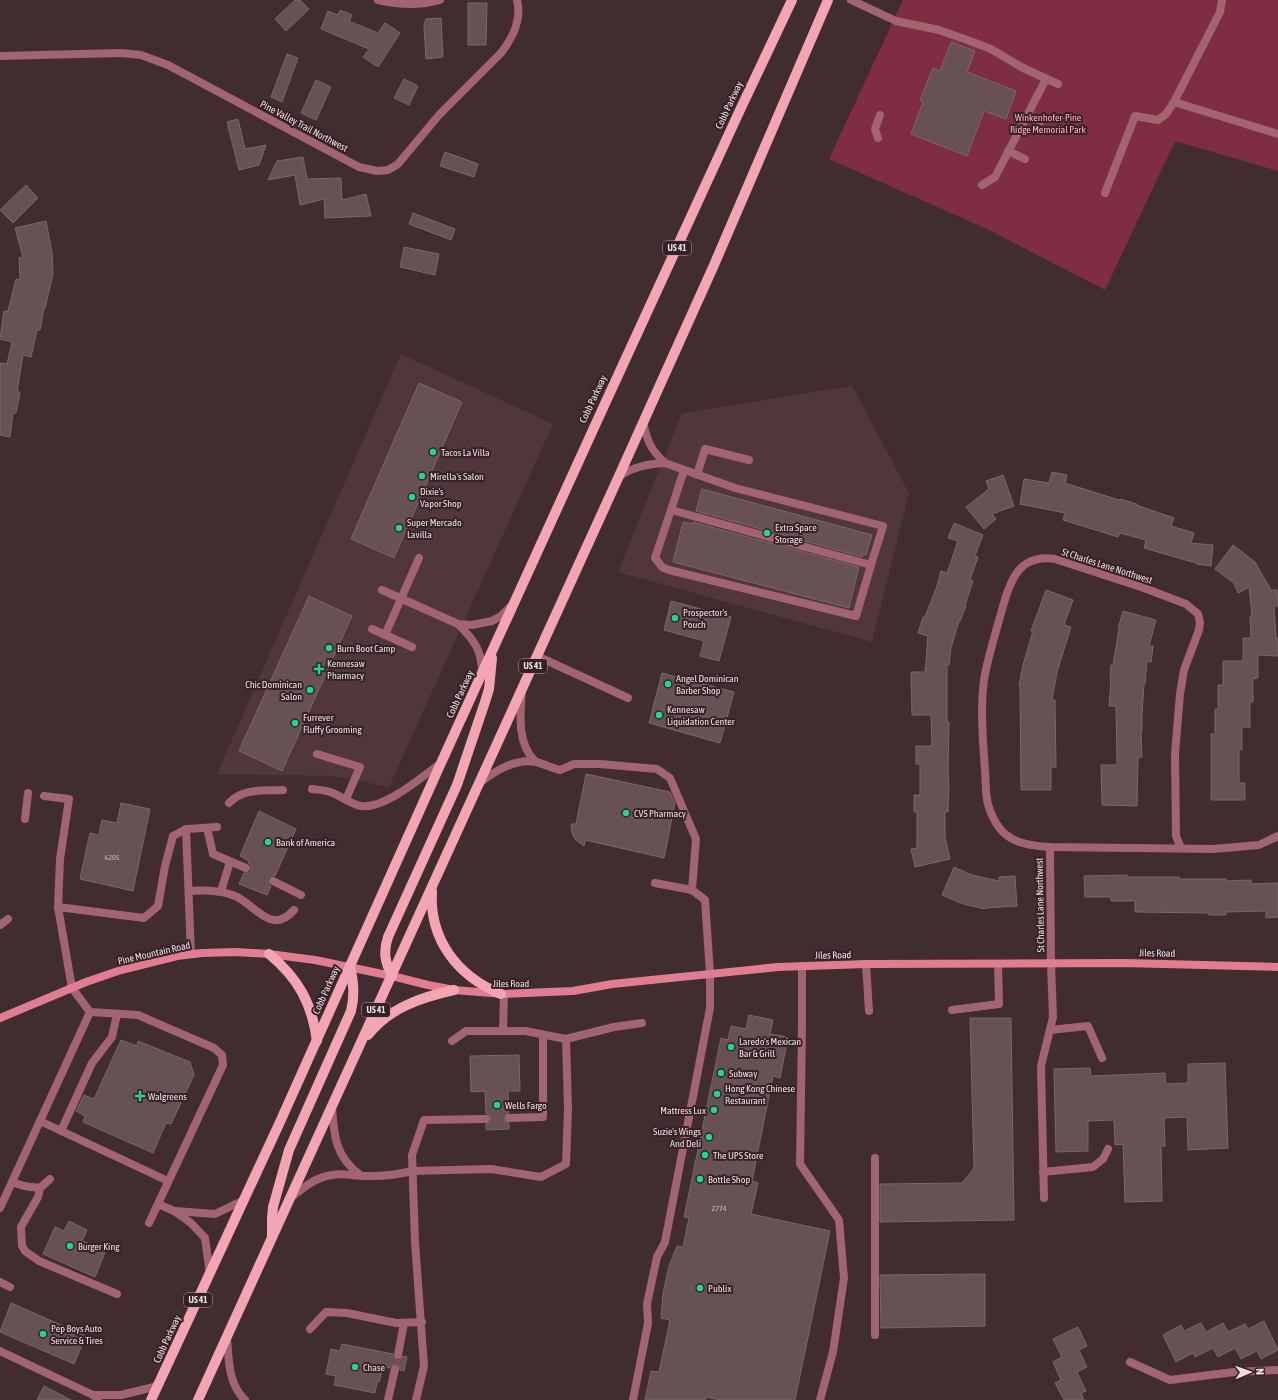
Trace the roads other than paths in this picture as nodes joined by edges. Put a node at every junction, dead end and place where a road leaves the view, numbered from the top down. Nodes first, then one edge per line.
1 (378, 0) edge
2 (440, 0) edge
3 (517, 0) edge
4 (792, 0) edge
5 (828, 0) edge
6 (851, 0) edge
7 (1222, 0) edge
8 (0, 56) edge
9 (1046, 79) junction
10 (1058, 84) dead end
11 (1174, 102) junction
12 (880, 115) dead end
13 (1027, 116) junction
14 (1041, 121) dead end
15 (1278, 134) edge
16 (878, 138) dead end
17 (1008, 151) junction
18 (1025, 159) dead end
19 (982, 185) dead end
20 (1104, 193) dead end
21 (643, 422) junction
22 (749, 460) dead end
23 (665, 463) junction
24 (684, 470) junction
25 (696, 475) junction
26 (619, 476) junction
27 (671, 510) junction
28 (419, 558) dead end
29 (871, 565) junction
30 (382, 590) dead end
31 (401, 599) junction
32 (514, 603) junction
33 (458, 624) junction
34 (372, 628) dead end
35 (385, 635) junction
36 (412, 646) dead end
37 (492, 652) junction
38 (537, 656) junction
39 (482, 676) junction
40 (523, 689) junction
41 (628, 698) dead end
42 (317, 754) dead end
43 (536, 762) junction
44 (441, 763) junction
45 (481, 782) junction
46 (312, 789) dead end
47 (283, 790) dead end
48 (28, 793) dead end
49 (44, 796) dead end
50 (346, 799) junction
51 (229, 803) dead end
52 (25, 819) dead end
53 (217, 827) dead end
54 (207, 828) junction
55 (186, 829) junction
56 (1278, 836) edge
57 (1050, 847) junction
58 (1181, 848) junction
59 (230, 862) junction
60 (246, 868) dead end
61 (273, 881) dead end
62 (655, 883) dead end
63 (432, 887) junction
64 (692, 890) junction
65 (189, 891) junction
66 (221, 891) junction
67 (301, 895) dead end
68 (58, 907) junction
69 (294, 910) dead end
70 (8, 919) dead end
71 (0, 925) edge
72 (191, 954) junction
73 (269, 954) junction
74 (866, 964) junction
75 (998, 964) junction
76 (1051, 964) junction
77 (802, 966) junction
78 (350, 967) junction
79 (1278, 967) edge
80 (710, 973) junction
81 (392, 976) junction
82 (72, 988) junction
83 (454, 990) junction
84 (502, 994) junction
85 (952, 1010) dead end
86 (869, 1011) dead end
87 (90, 1012) junction
88 (117, 1014) junction
89 (0, 1018) edge
90 (642, 1023) dead end
91 (1050, 1030) junction
92 (503, 1031) junction
93 (543, 1035) junction
94 (566, 1039) junction
95 (317, 1041) junction
96 (452, 1041) dead end
97 (360, 1044) junction
98 (1102, 1058) dead end
99 (332, 1107) junction
100 (509, 1118) dead end
101 (486, 1119) dead end
102 (40, 1121) junction
103 (61, 1131) junction
104 (1108, 1149) dead end
105 (875, 1158) dead end
106 (412, 1170) junction
107 (1043, 1172) junction
108 (360, 1175) junction
109 (50, 1179) dead end
110 (168, 1181) junction
111 (12, 1182) junction
112 (40, 1188) junction
113 (290, 1198) junction
114 (1044, 1198) dead end
115 (244, 1200) junction
116 (158, 1204) junction
117 (0, 1208) edge
118 (174, 1210) junction
119 (149, 1223) dead end
120 (272, 1238) junction
121 (210, 1275) junction
122 (0, 1282) edge
123 (10, 1287) dead end
124 (117, 1294) dead end
125 (422, 1322) junction
126 (404, 1323) junction
127 (310, 1329) dead end
128 (875, 1335) dead end
129 (227, 1338) junction
130 (0, 1351) edge
131 (398, 1355) dead end
132 (1130, 1362) dead end
133 (395, 1369) dead end
134 (1278, 1370) edge
135 (158, 1386) junction
136 (95, 1397) edge
137 (151, 1400) edge
138 (198, 1400) edge
139 (245, 1400) edge
140 (388, 1400) edge
141 (416, 1400) edge
142 (633, 1400) edge
143 (820, 1400) edge

1 - 2 street
3 - 8 street, Pine Valley Trail Northwest
4 - 32 main road, Cobb Parkway / US 41
5 - 21 main road, US 41
6 - 9 street
7 - 11 street
9 - 10 street
9 - 13 street
11 - 15 street
11 - 20 street
12 - 16 street
13 - 14 street
13 - 17 street
17 - 18 street
17 - 19 street
21 - 23 street
21 - 26 main road, US 41
22 - 25 street
23 - 24 street
23 - 26 street
24 - 25 street
24 - 27 street
25 - 29 street
26 - 38 main road, US 41
27 - 29 street
27 - 29 street
28 - 31 street
30 - 31 street
31 - 33 street
31 - 35 street
32 - 33 street
32 - 37 main road, Cobb Parkway / US 41
33 - 39 street
34 - 35 street
35 - 36 street
37 - 39 main road, Cobb Parkway / US 41
37 - 81 main road
38 - 40 main road, US 41
38 - 41 street
39 - 44 main road, Cobb Parkway / US 41
40 - 43 street
40 - 45 main road, US 41
42 - 50 street
43 - 45 street
43 - 64 street
44 - 50 street
44 - 78 main road, Cobb Parkway / US 41
45 - 63 main road, US 41
46 - 50 street
47 - 51 street
48 - 52 street
49 - 68 street
53 - 54 street
54 - 55 street
54 - 59 street
55 - 65 street
55 - 68 street
56 - 58 street, St Charles Lane Northwest
57 - 58 street, St Charles Lane Northwest
57 - 58 street, St Charles Lane Northwest
57 - 76 street, St Charles Lane Northwest
59 - 60 street
59 - 66 street
61 - 67 street
62 - 64 street
63 - 81 main road, US 41
63 - 84 main road
64 - 80 street
65 - 66 street
65 - 72 street
66 - 69 street
68 - 82 street
70 - 71 street
72 - 73 street, Pine Mountain Road
72 - 82 street, Pine Mountain Road
73 - 78 street, Pine Mountain Road
73 - 95 main road
74 - 75 street, Jiles Road
74 - 77 street, Jiles Road
74 - 86 street
75 - 76 street, Jiles Road
75 - 85 street
76 - 79 street, Jiles Road
76 - 91 street, St Charles Lane Northwest
77 - 80 street, Jiles Road
77 - 143 street
78 - 81 street, Pine Mountain Road
78 - 95 main road, Cobb Parkway / US 41
78 - 120 main road
80 - 84 street, Jiles Road
80 - 142 street
81 - 83 street, Jiles Road
81 - 97 main road, US 41
82 - 87 street
82 - 89 street, Pine Mountain Road
83 - 84 street, Jiles Road
83 - 97 main road
84 - 92 street
87 - 88 street
87 - 102 street
88 - 103 street
88 - 110 street
90 - 94 street
91 - 98 street
91 - 107 street, St Charles Lane Northwest
92 - 93 street
92 - 96 street
93 - 94 street
93 - 100 street
94 - 106 street
95 - 115 main road, Cobb Parkway / US 41
97 - 99 main road, US 41
99 - 108 street
99 - 113 main road, US 41
101 - 106 street
102 - 103 street
102 - 111 street
103 - 110 street
104 - 107 street
105 - 128 street
106 - 108 street
106 - 125 street
107 - 114 street, St Charles Lane Northwest
108 - 113 street
109 - 112 street
110 - 116 street
111 - 112 street
111 - 117 street
112 - 124 street
113 - 120 main road, US 41
115 - 118 street
115 - 121 main road, Cobb Parkway / US 41
116 - 118 street
116 - 119 street
118 - 121 street
120 - 129 main road, US 41
121 - 135 main road, Cobb Parkway / US 41
122 - 123 street
125 - 126 street
125 - 141 street
126 - 127 street
126 - 131 street
129 - 138 main road, US 41
129 - 139 street
130 - 136 street
132 - 134 street
133 - 140 street
135 - 136 street
135 - 137 main road, Cobb Parkway / US 41

